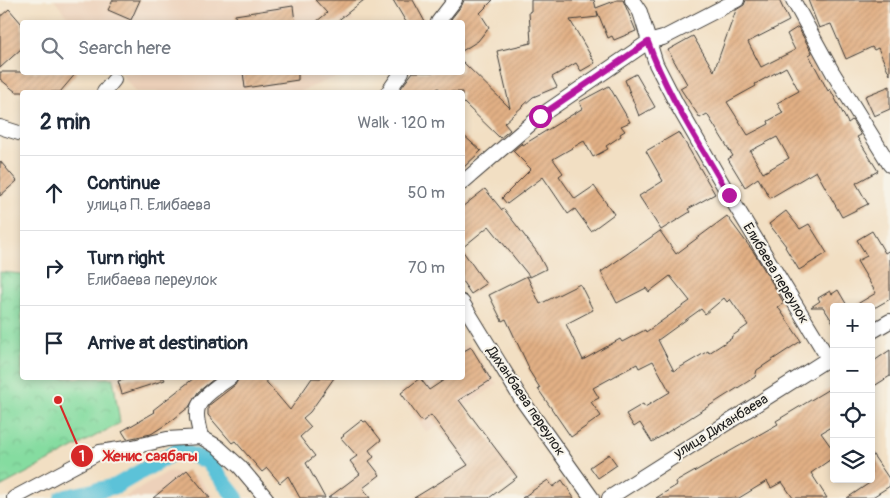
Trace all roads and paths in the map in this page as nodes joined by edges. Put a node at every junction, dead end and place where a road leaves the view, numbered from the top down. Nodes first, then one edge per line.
1 (455, 0) edge
2 (632, 0) edge
3 (737, 0) edge
4 (793, 0) edge
5 (440, 20) edge
6 (648, 42) junction
7 (400, 75) edge
8 (114, 80) dead end
9 (106, 90) edge
10 (389, 90) edge
11 (0, 127) edge
12 (20, 133) edge
13 (890, 165) edge
14 (465, 180) edge
15 (465, 307) edge
16 (890, 321) edge
17 (875, 330) edge
18 (830, 355) edge
19 (830, 358) edge
20 (227, 380) edge
21 (202, 437) junction
22 (14, 498) edge
23 (266, 498) edge
24 (592, 498) edge
25 (609, 498) edge

1 - 5 street
2 - 6 street, Елибаева переулок
3 - 6 street
4 - 13 street
6 - 14 street
6 - 18 street, Елибаева переулок
7 - 10 street
8 - 9 street
11 - 12 street
15 - 24 street, Диханбаева переулок
16 - 17 street
19 - 25 street, улица Диханбаева
20 - 21 street
21 - 22 street
21 - 23 street

